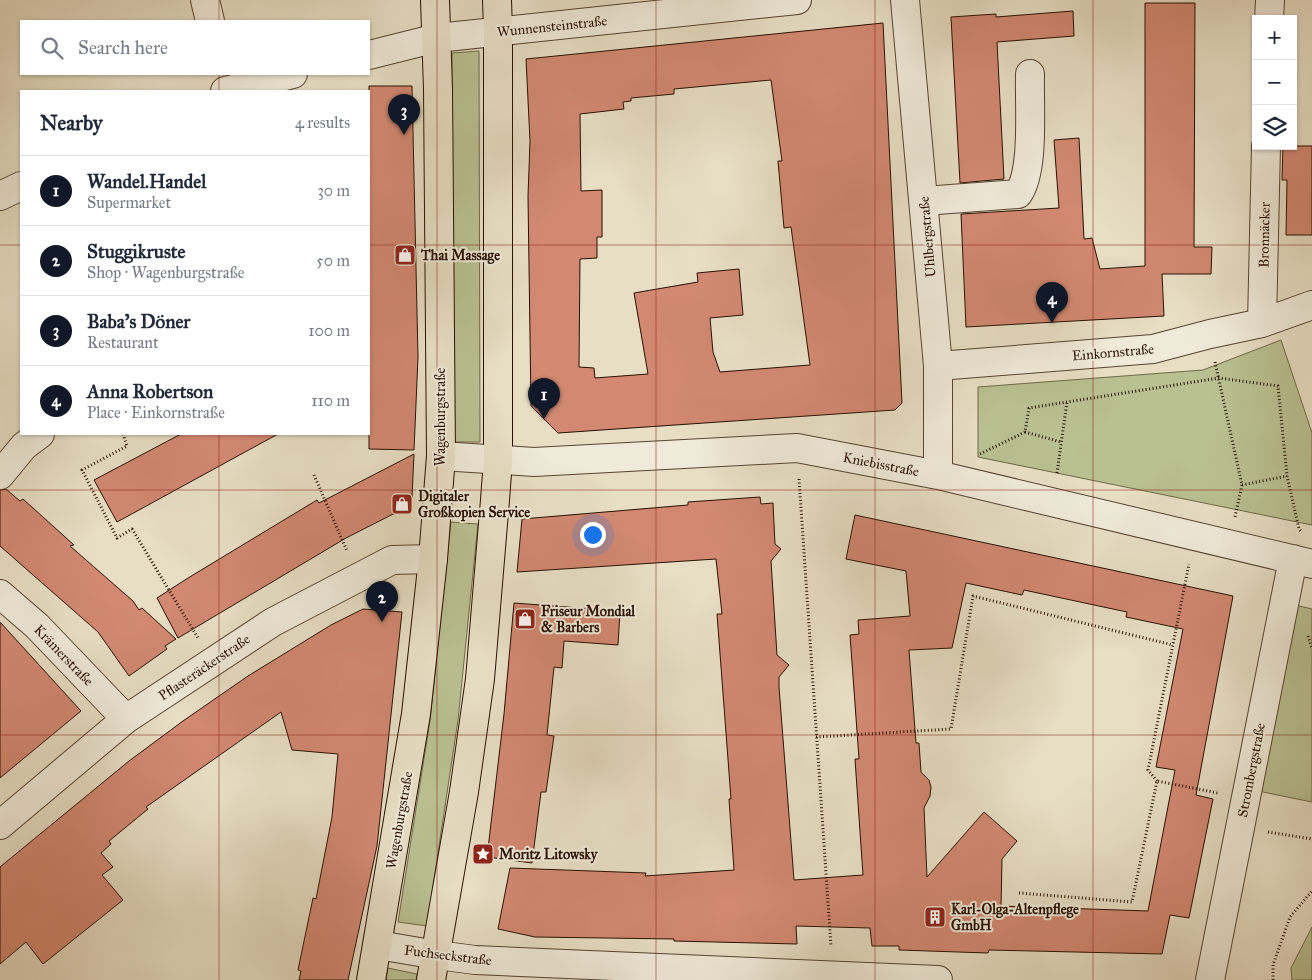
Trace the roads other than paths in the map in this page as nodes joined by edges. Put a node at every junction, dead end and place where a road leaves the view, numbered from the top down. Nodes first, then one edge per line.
1 (206, 0) edge
2 (435, 0) edge
3 (496, 0) edge
4 (797, 0) edge
5 (905, 0) edge
6 (1270, 0) edge
7 (1269, 15) edge
8 (210, 20) edge
9 (498, 31) junction
10 (437, 38) junction
11 (370, 54) edge
12 (1030, 74) dead end
13 (221, 75) edge
14 (289, 75) edge
15 (224, 90) edge
16 (228, 90) edge
17 (1266, 150) edge
18 (20, 186) edge
19 (0, 196) edge
20 (924, 201) junction
21 (1312, 305) edge
22 (1262, 323) junction
23 (938, 366) junction
24 (39, 435) edge
25 (441, 456) junction
26 (498, 460) junction
27 (938, 475) junction
28 (0, 476) edge
29 (433, 559) junction
30 (1303, 562) edge
31 (0, 594) edge
32 (126, 719) junction
33 (0, 825) edge
34 (378, 945) junction
35 (434, 968) edge
36 (696, 975) edge
37 (371, 980) edge
38 (938, 980) edge
39 (1210, 980) edge

1 - 8 street
2 - 10 main road, Wagenburgstraße
3 - 9 main road
4 - 9 street, Wunnensteinstraße
5 - 20 street, Uhlbergstraße
6 - 7 street
9 - 10 street, Wunnensteinstraße
9 - 26 main road
10 - 11 street, Wunnensteinstraße
10 - 25 main road, Wagenburgstraße
12 - 20 street
13 - 15 street
14 - 16 street
17 - 22 street, Bronnäcker
18 - 19 street
20 - 23 street, Uhlbergstraße
21 - 22 street, Einkornstraße
22 - 23 street, Einkornstraße
23 - 27 street, Uhlbergstraße
24 - 28 street
25 - 26 street, Kniebisstraße
25 - 29 main road, Wagenburgstraße
26 - 27 street, Kniebisstraße
26 - 35 main road
27 - 30 street, Kniebisstraße
29 - 32 street, Pflasteräckerstraße
29 - 34 main road, Wagenburgstraße
30 - 39 street, Strombergstraße
31 - 32 street, Krämerstraße
32 - 33 street, Pflasteräckerstraße
34 - 35 street, Fuchseckstraße
34 - 37 main road, Wagenburgstraße
35 - 36 street, Fuchseckstraße
36 - 38 street, Fuchseckstraße

